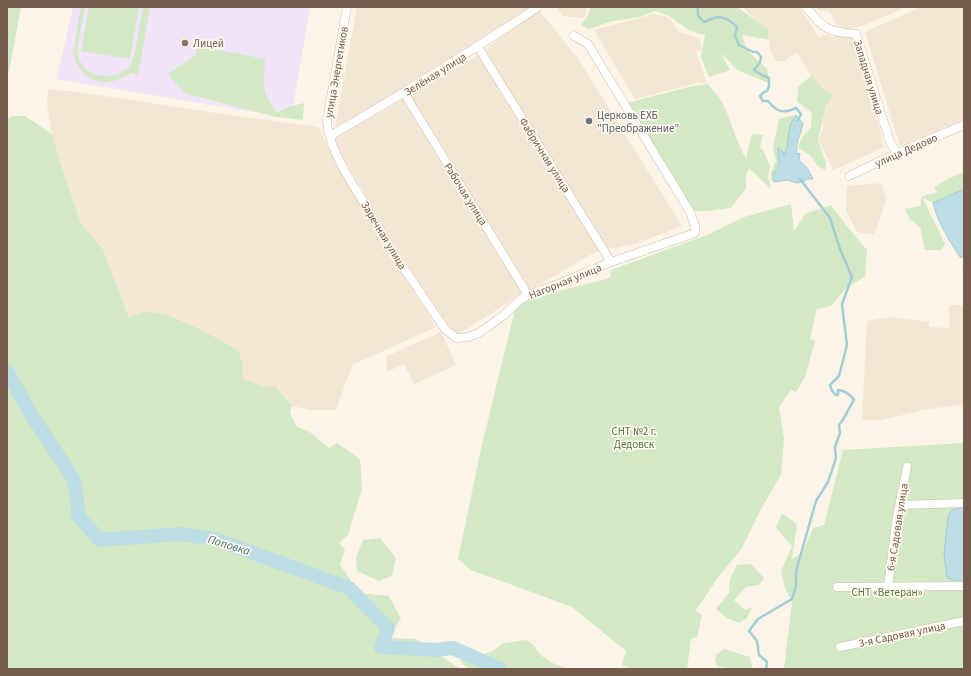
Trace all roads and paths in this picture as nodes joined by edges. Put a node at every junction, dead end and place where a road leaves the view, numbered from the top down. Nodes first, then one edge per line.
1 (347, 7) edge
2 (538, 7) edge
3 (806, 7) edge
4 (574, 36) dead end
5 (478, 47) junction
6 (404, 93) junction
7 (964, 125) edge
8 (330, 136) junction
9 (897, 153) junction
10 (849, 176) dead end
11 (611, 262) junction
12 (528, 295) junction
13 (445, 329) joint
14 (908, 467) dead end
15 (964, 504) edge
16 (900, 505) junction
17 (964, 586) edge
18 (837, 587) dead end
19 (888, 588) junction
20 (964, 620) edge
21 (840, 647) dead end

1 - 8 street, улица Энергетиков
2 - 5 street, Зелёная улица
3 - 9 street, Западная улица
4 - 11 street, Нагорная улица
5 - 6 street, Зелёная улица
5 - 11 street, Фабричная улица
6 - 8 street, Зелёная улица
6 - 12 street, Рабочая улица
7 - 9 street, улица Дедово
8 - 13 street, Заречная улица
9 - 10 street, улица Дедово
11 - 12 street, Нагорная улица
12 - 13 street, Нагорная улица
14 - 16 street, 6-я Садовая улица
15 - 16 street
16 - 19 street, 6-я Садовая улица
17 - 19 street
18 - 19 street
20 - 21 street, 3-я Садовая улица

